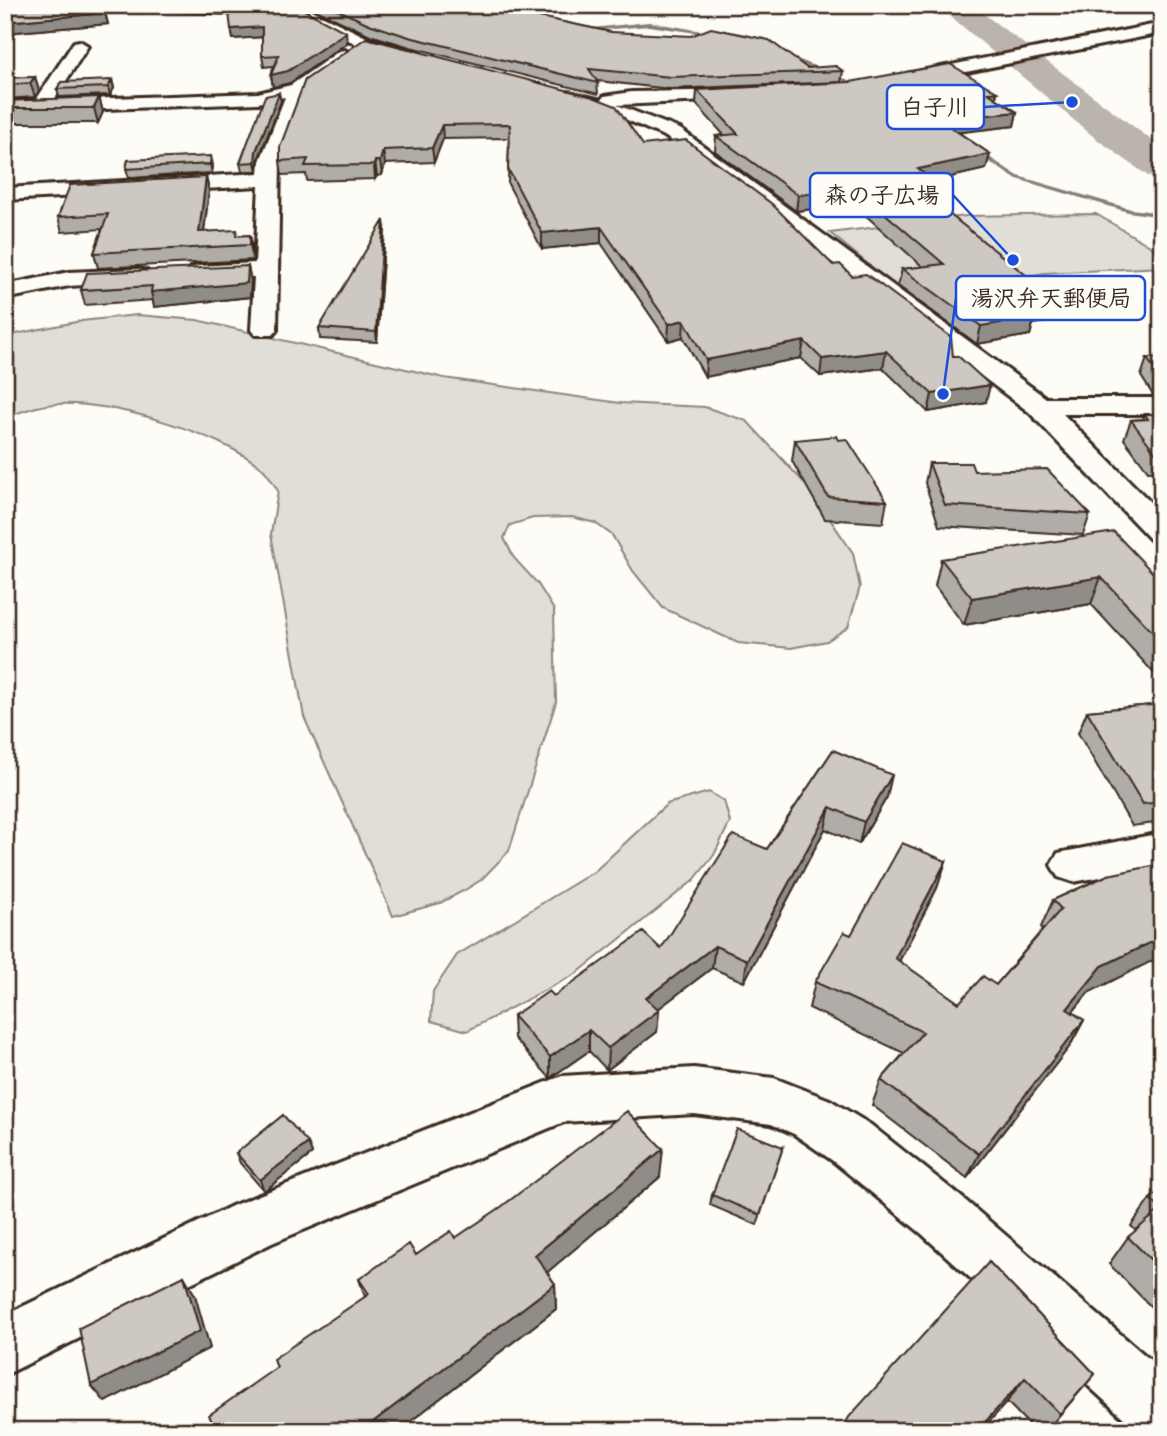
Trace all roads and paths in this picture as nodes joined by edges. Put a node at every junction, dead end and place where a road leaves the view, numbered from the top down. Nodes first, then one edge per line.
1 (289, 5) edge
2 (1162, 28) edge
3 (364, 42) junction
4 (80, 46) dead end
5 (435, 62) edge
6 (886, 83) edge
7 (297, 89) junction
8 (556, 94) edge
9 (763, 95) edge
10 (594, 103) junction
11 (41, 106) junction
12 (5, 107) edge
13 (269, 179) junction
14 (5, 194) edge
15 (266, 269) junction
16 (5, 292) edge
17 (264, 330) dead end
18 (1038, 406) junction
19 (1162, 406) edge
20 (1162, 533) edge
21 (1162, 849) edge
22 (1073, 865) dead end
23 (5, 1346) edge
24 (1162, 1411) edge

1 - 3 street
2 - 6 street
3 - 5 street
3 - 7 street
4 - 11 street
7 - 11 street
7 - 13 street
8 - 10 street
9 - 10 street
10 - 18 street
11 - 12 street
13 - 14 street
13 - 15 street
15 - 16 street
15 - 17 street
18 - 19 street
18 - 20 street
21 - 22 street
23 - 24 street

